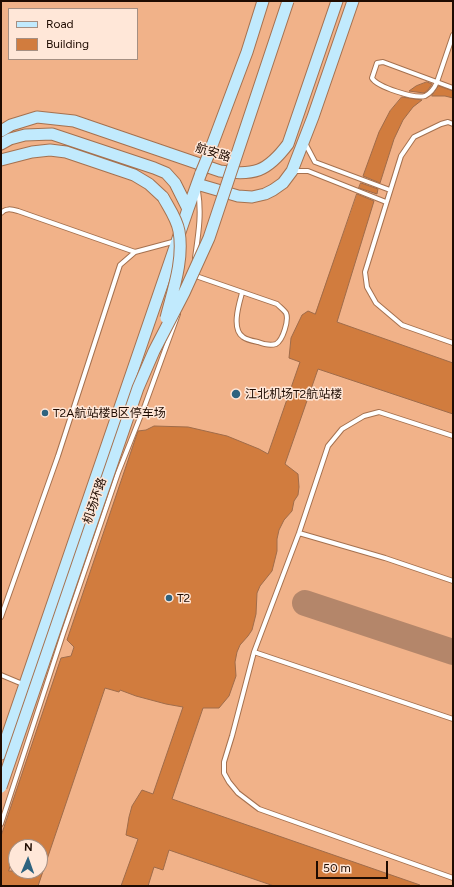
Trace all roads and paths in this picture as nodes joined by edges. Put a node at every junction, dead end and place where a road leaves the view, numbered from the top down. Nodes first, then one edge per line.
1 (263, 1) edge
2 (288, 1) edge
3 (337, 1) edge
4 (353, 1) edge
5 (453, 35) edge
6 (437, 82) junction
7 (453, 88) edge
8 (453, 124) edge
9 (1, 131) edge
10 (304, 140) junction
11 (1, 144) edge
12 (1, 160) edge
13 (292, 171) junction
14 (197, 184) junction
15 (390, 190) junction
16 (386, 202) junction
17 (188, 209) junction
18 (1, 213) edge
19 (177, 241) junction
20 (135, 252) junction
21 (193, 275) junction
22 (242, 293) junction
23 (160, 338) junction
24 (453, 344) edge
25 (453, 436) edge
26 (299, 533) junction
27 (453, 581) edge
28 (1, 617) edge
29 (254, 652) junction
30 (1, 675) edge
31 (25, 685) junction
32 (453, 719) edge
33 (1, 754) edge
34 (1, 787) edge
35 (1, 824) edge
36 (453, 878) edge

1 - 14 street, 机场环路, bridge
2 - 23 street, bridge
3 - 9 street, 航安路
4 - 10 street
5 - 6 lane
6 - 6 lane
6 - 7 lane
8 - 15 lane
10 - 13 street
10 - 15 lane
11 - 17 street
12 - 23 street, bridge
13 - 14 street
13 - 16 lane
14 - 17 street, 机场环路
14 - 21 lane, 机场环路
15 - 16 lane
16 - 24 lane
17 - 19 street, 机场环路
18 - 20 lane
19 - 20 lane
19 - 31 street, 机场环路
20 - 28 lane
21 - 22 lane
21 - 35 lane, 机场环路
22 - 22 lane
23 - 34 street, 机场环路, bridge
25 - 26 lane
26 - 27 lane
26 - 29 lane
29 - 32 lane
29 - 36 lane
30 - 31 lane
31 - 33 street, 机场环路

